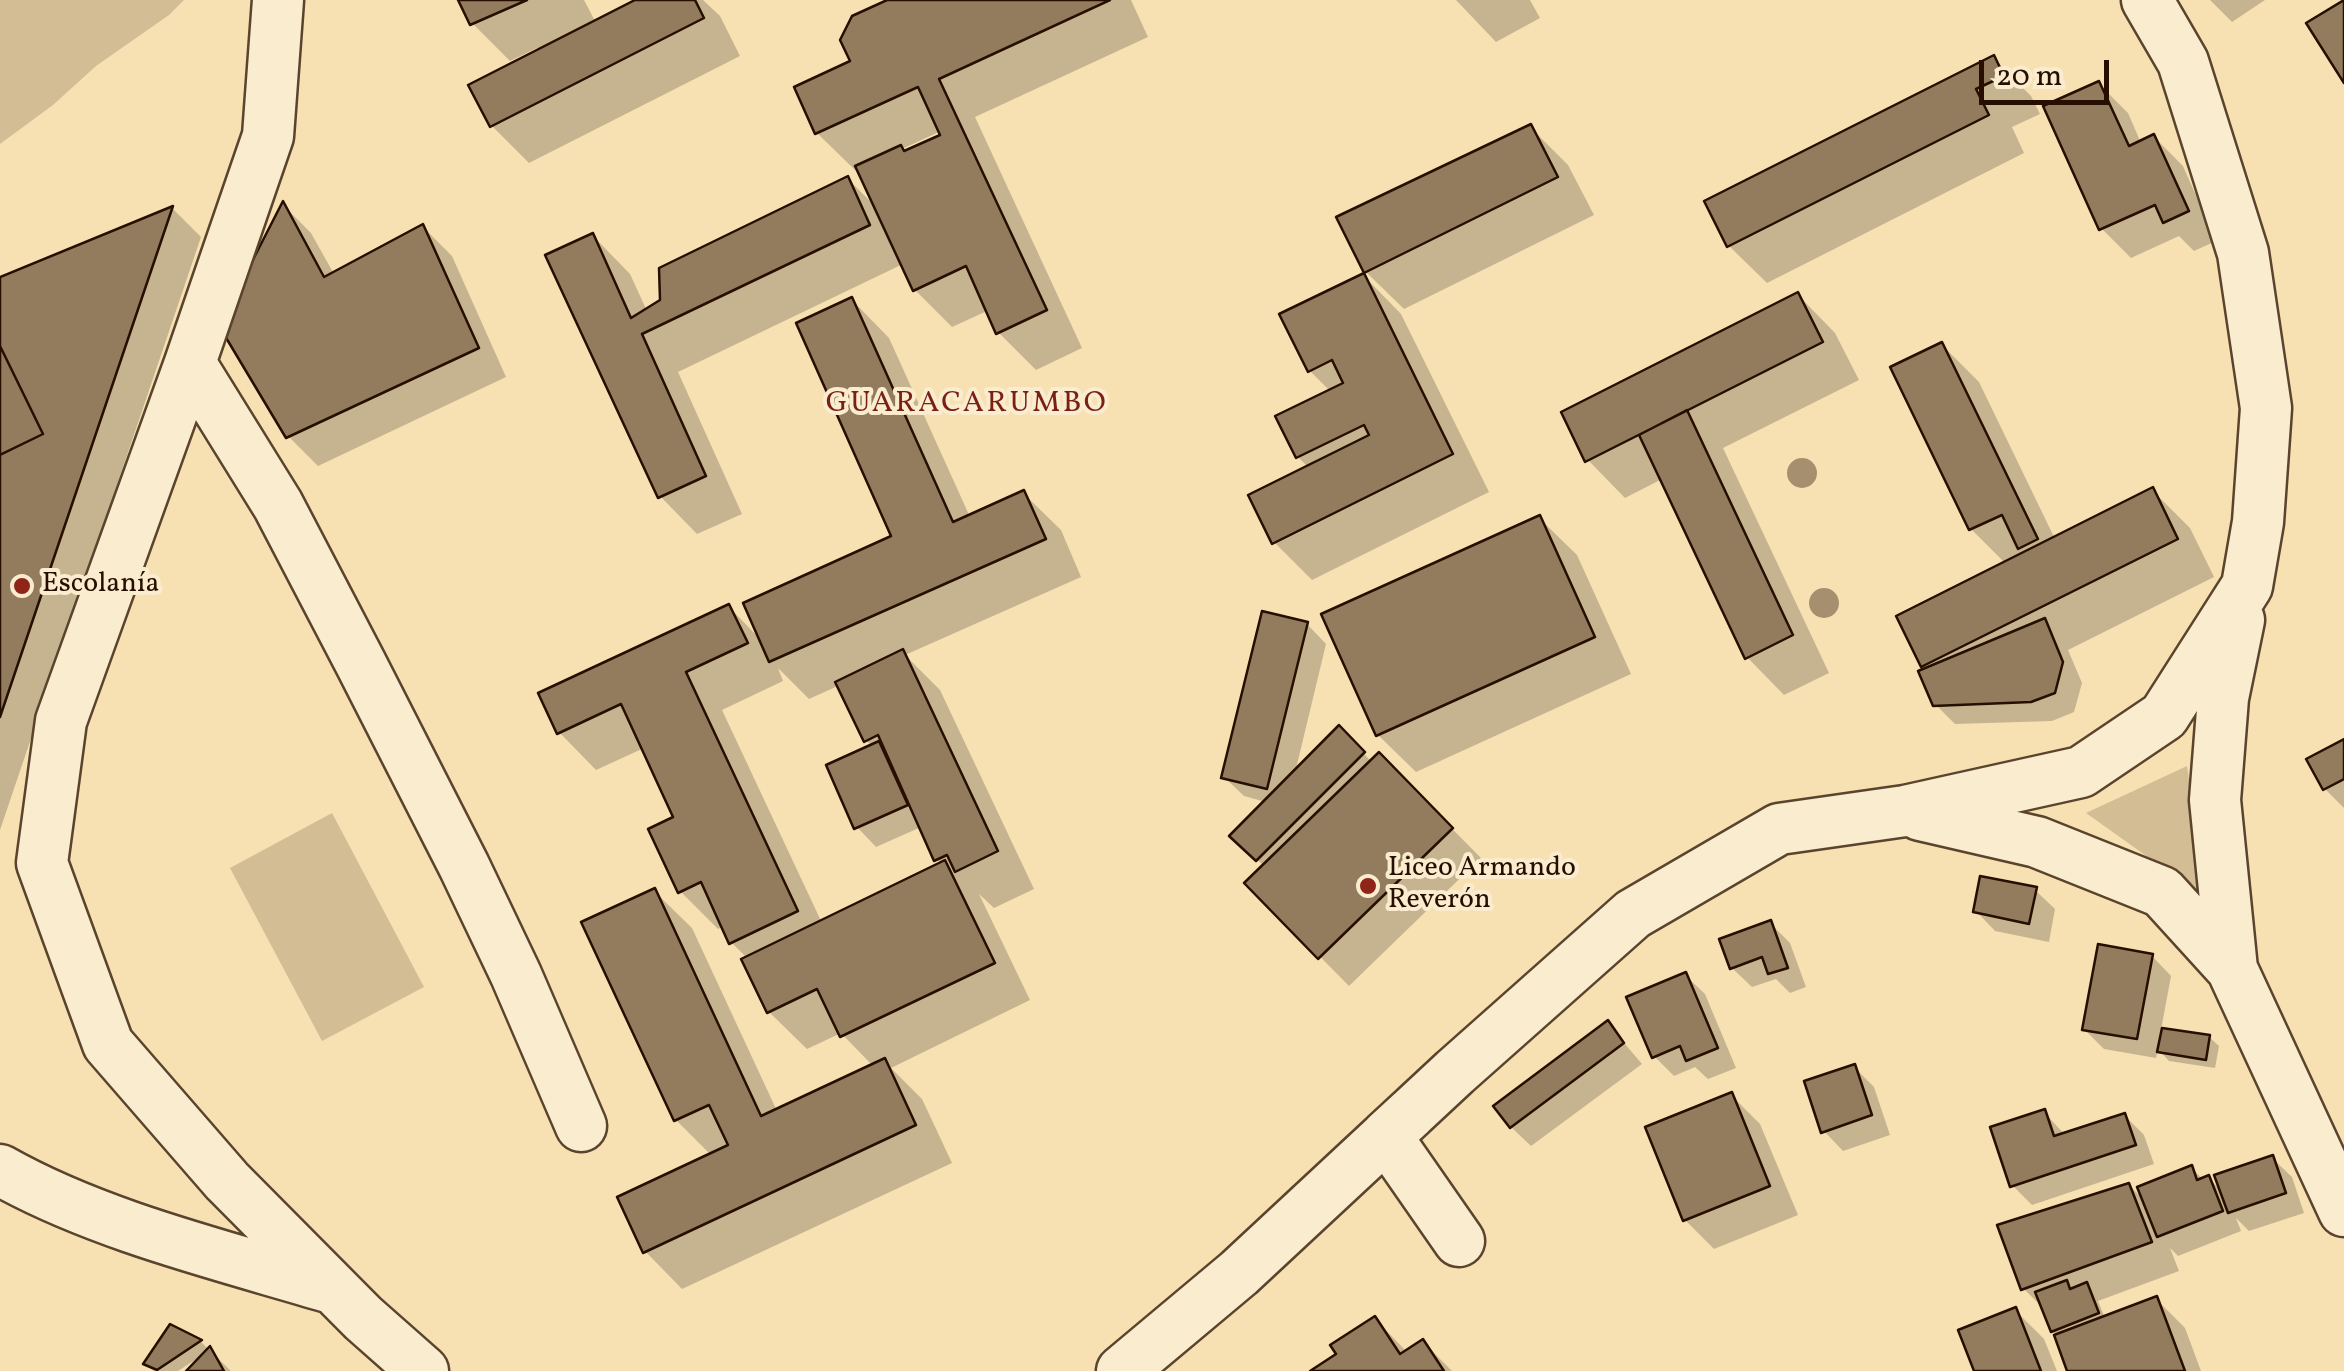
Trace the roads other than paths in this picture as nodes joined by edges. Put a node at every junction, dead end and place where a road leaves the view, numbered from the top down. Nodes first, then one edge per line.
1 (278, 0) edge
2 (2146, 0) edge
3 (190, 363) junction
4 (2246, 586) junction
5 (1906, 811) junction
6 (2232, 969) junction
7 (580, 1126) dead end
8 (1386, 1136) junction
9 (0, 1170) edge
10 (2344, 1212) edge
11 (1460, 1241) dead end
12 (333, 1288) junction
13 (423, 1371) edge
14 (1122, 1371) edge

1 - 3 street
2 - 4 street
3 - 7 street
3 - 12 street
4 - 5 street
4 - 6 street
5 - 6 street
5 - 8 street
6 - 10 street
8 - 11 street
8 - 14 street
9 - 12 street
12 - 13 street

